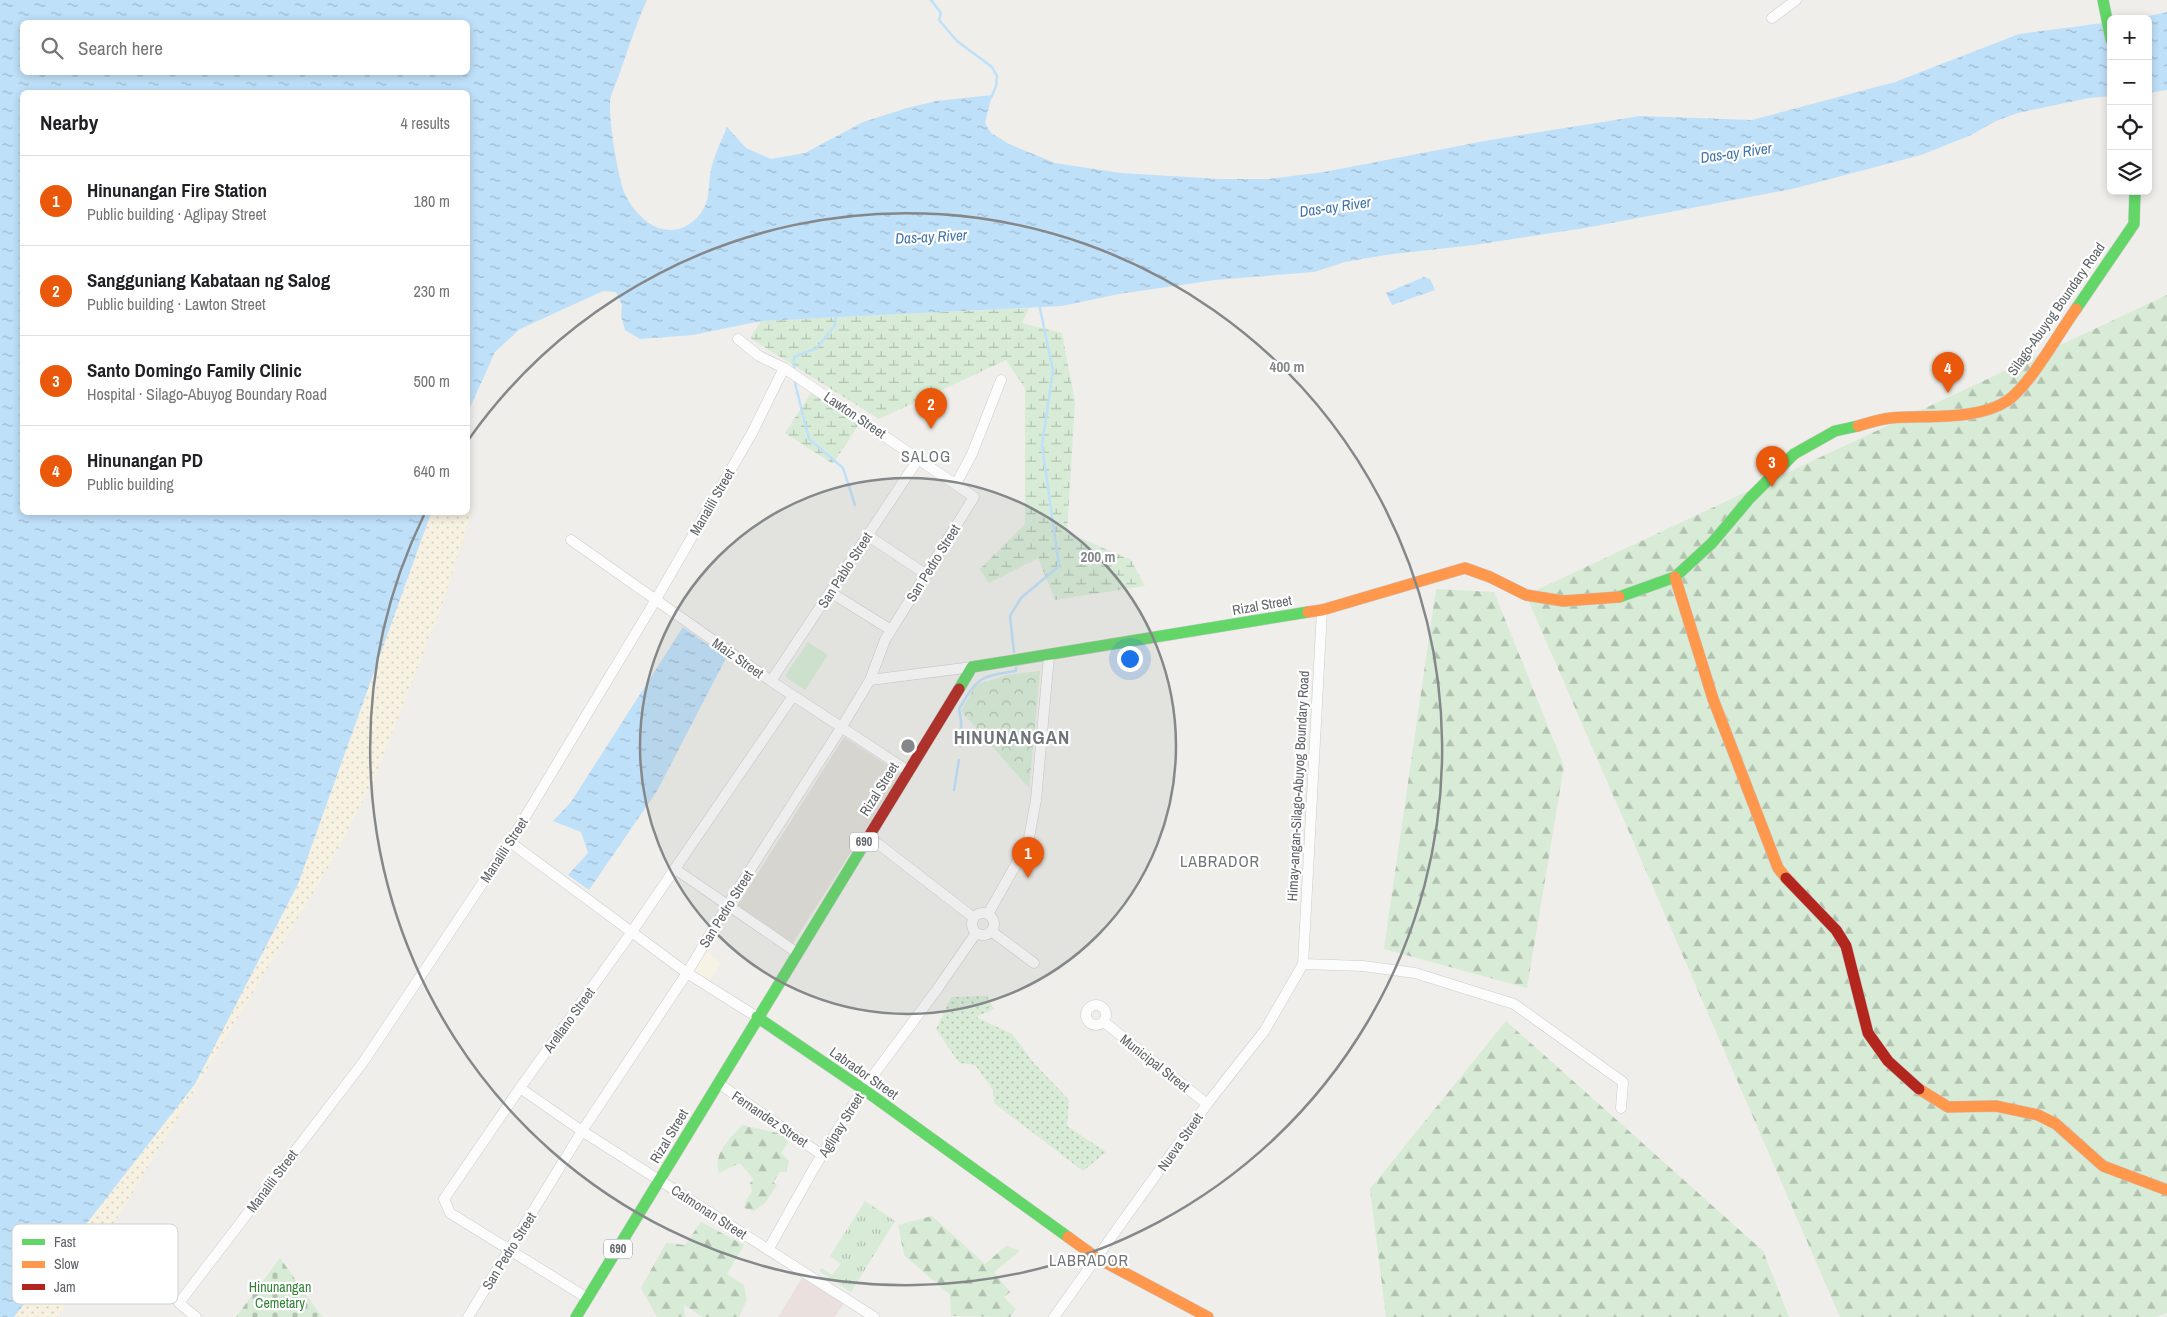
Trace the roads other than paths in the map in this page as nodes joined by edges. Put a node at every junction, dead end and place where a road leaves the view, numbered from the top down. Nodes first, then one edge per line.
1 (1796, 0) edge
2 (2103, 0) edge
3 (1772, 18) dead end
4 (2107, 20) edge
5 (2135, 195) edge
6 (738, 339) dead end
7 (784, 368) junction
8 (1001, 380) dead end
9 (919, 458) junction
10 (956, 484) junction
11 (974, 497) joint
12 (867, 535) junction
13 (571, 540) dead end
14 (927, 575) junction
15 (1675, 577) junction
16 (830, 592) junction
17 (655, 601) junction
18 (1322, 610) junction
19 (891, 630) junction
20 (1049, 656) junction
21 (972, 667) junction
22 (870, 680) junction
23 (771, 681) junction
24 (793, 696) junction
25 (841, 728) junction
26 (908, 771) junction
27 (868, 836) junction
28 (510, 842) junction
29 (675, 869) junction
30 (727, 906) junction
31 (988, 914) junction
32 (974, 918) junction
33 (991, 931) junction
34 (631, 933) junction
35 (976, 933) junction
36 (796, 952) junction
37 (1034, 962) dead end
38 (1303, 964) junction
39 (687, 973) junction
40 (757, 1017) junction
41 (1104, 1022) dead end
42 (718, 1083) junction
43 (520, 1088) junction
44 (863, 1089) junction
45 (1207, 1104) junction
46 (1621, 1108) dead end
47 (582, 1131) junction
48 (822, 1154) junction
49 (660, 1181) junction
50 (2167, 1190) edge
51 (511, 1250) junction
52 (768, 1250) junction
53 (1097, 1258) junction
54 (587, 1298) junction
55 (196, 1317) edge
56 (468, 1317) edge
57 (576, 1317) edge
58 (874, 1317) edge
59 (1054, 1317) edge
60 (1208, 1317) edge

1 - 3 street
2 - 4 main road
5 - 15 main road, Silago-Abuyog Boundary Road
6 - 7 street, Lawton Street
7 - 9 street, Lawton Street
7 - 17 street, Manalili Street
8 - 10 street
9 - 10 street, Lawton Street
9 - 12 street, San Pablo Street
10 - 11 street, Lawton Street
11 - 14 street, San Pedro Street
12 - 14 street
12 - 16 street, San Pablo Street
13 - 17 street, Maiz Street
14 - 19 street, San Pedro Street
15 - 18 main road, Silago-Abuyog Boundary Road
15 - 50 main road
16 - 19 street
16 - 23 street, San Pablo Street
17 - 23 street, Maiz Street
17 - 28 street, Manalili Street
18 - 20 main road, Rizal Street
18 - 38 street, Himay-angan-Silago-Abuyog Boundary Road
19 - 22 street, San Pedro Street
20 - 21 main road, Rizal Street
20 - 31 street
21 - 22 street
21 - 26 main road, Rizal Street / 690
22 - 25 street, San Pedro Street
23 - 24 street, Maiz Street
24 - 25 street, Maiz Street
24 - 29 street, Arellano Street
25 - 26 street, Maiz Street
25 - 30 street, San Pedro Street
26 - 27 main road, Rizal Street / 690
27 - 32 street
27 - 36 main road, Rizal Street / 690
28 - 34 street, Labrador Street
28 - 55 street, Manalili Street
29 - 30 street
29 - 34 street, Arellano Street
30 - 36 street
30 - 39 street, San Pedro Street
31 - 32 street
31 - 33 street
32 - 35 street
33 - 35 street
33 - 37 street
34 - 39 street, Labrador Street
34 - 43 street, Arellano Street
35 - 44 street, Aglipay Street
36 - 40 main road, Rizal Street / 690
38 - 45 street, Nueva Street
38 - 46 street
39 - 40 street, Labrador Street
39 - 47 street, San Pedro Street
40 - 42 main road, Rizal Street / 690
40 - 44 main road, Labrador Street
41 - 45 street, Municipal Street
42 - 48 street, Fernandez Street
42 - 49 main road, Rizal Street / 690
43 - 47 street, Catmonan Street
43 - 51 street, Arellano Street
44 - 48 street, Aglipay Street
44 - 53 main road, Labrador Street
45 - 53 street, Nueva Street
47 - 49 street, Catmonan Street
47 - 51 street, San Pedro Street
48 - 52 street, Aglipay Street
49 - 52 street, Catmonan Street
49 - 54 main road, 690
51 - 54 street, Arellano Street
51 - 56 street, San Pedro Street
52 - 58 street, Catmonan Street
53 - 59 street, Nueva Street
53 - 60 main road, Labrador Street
54 - 57 main road, 690

